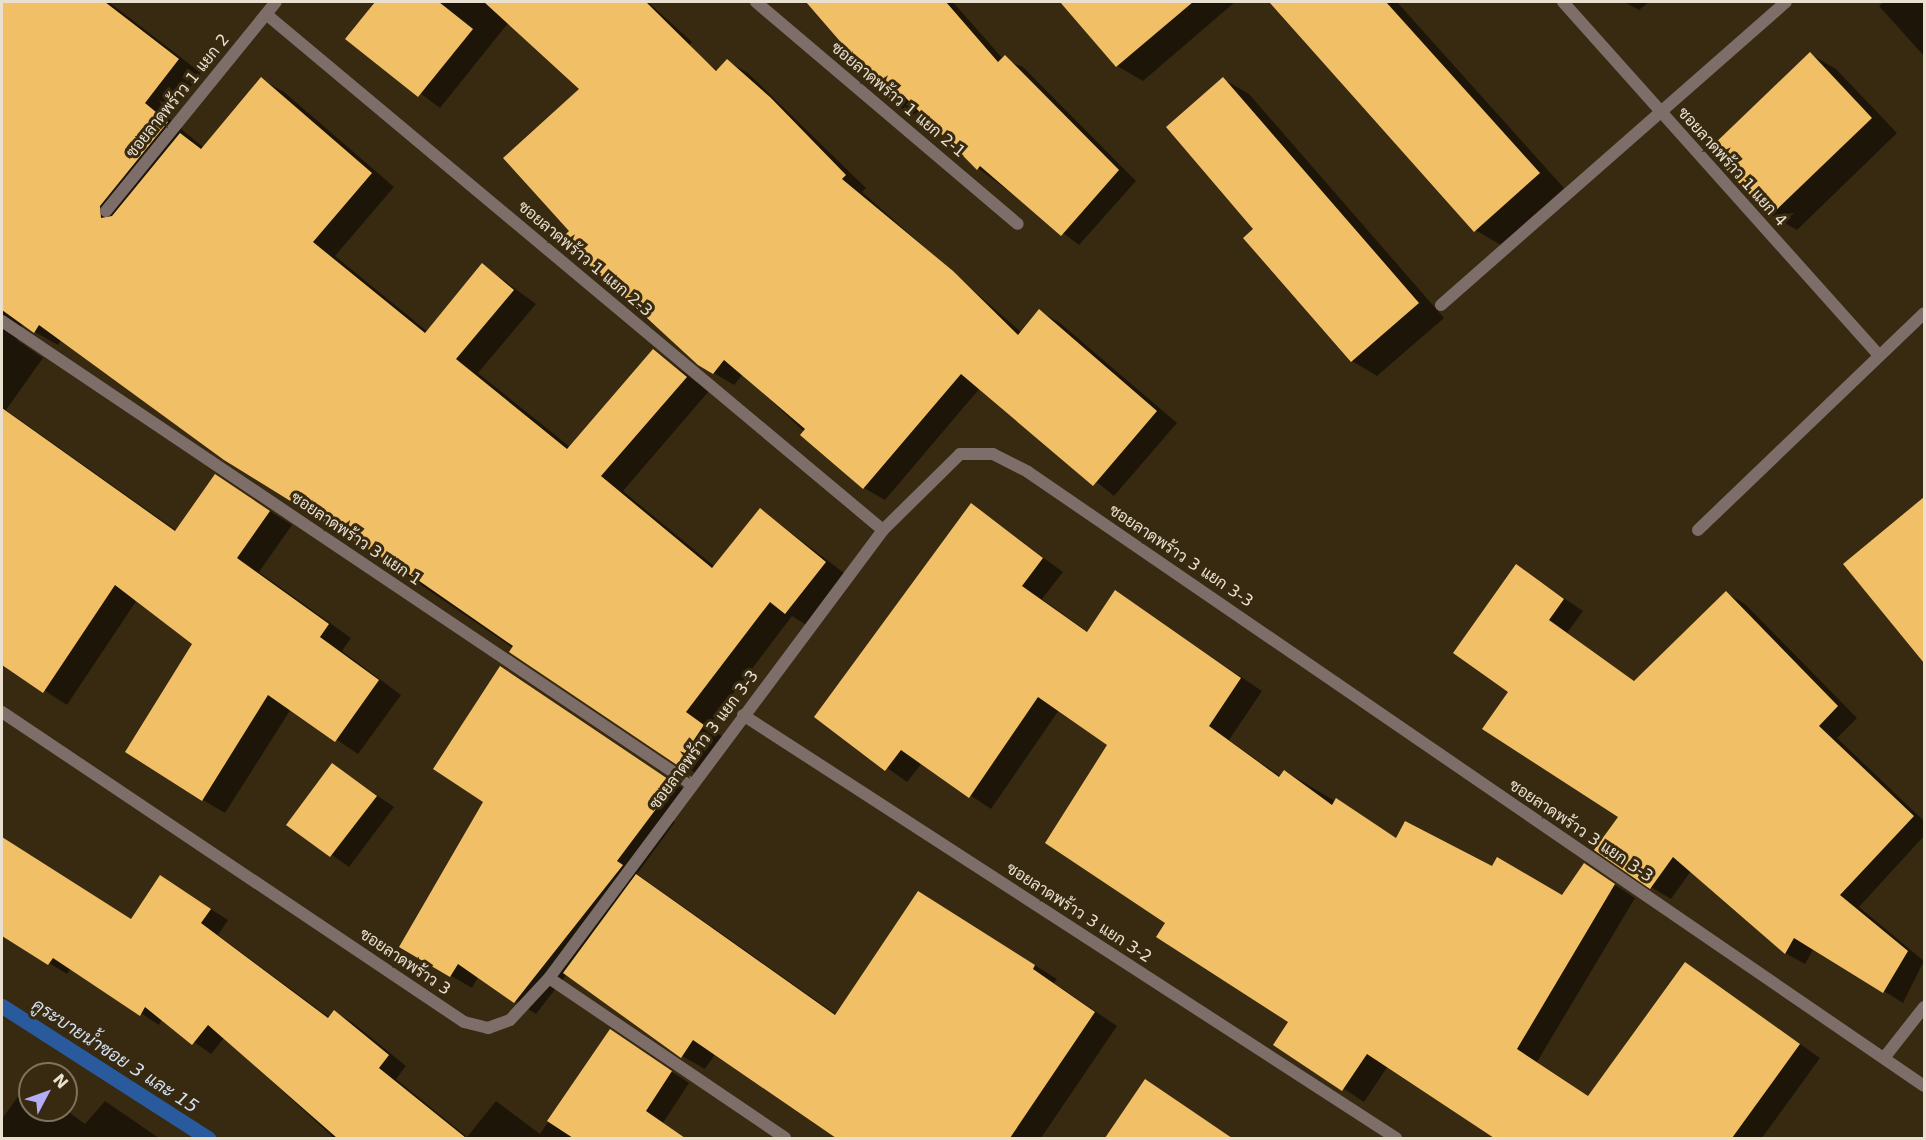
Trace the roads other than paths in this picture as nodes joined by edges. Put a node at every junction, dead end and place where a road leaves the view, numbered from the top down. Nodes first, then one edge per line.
1 (276, 2) edge
2 (756, 2) edge
3 (1563, 2) edge
4 (1786, 2) edge
5 (266, 14) junction
6 (1660, 112) junction
7 (106, 211) dead end
8 (1018, 224) dead end
9 (1441, 304) dead end
10 (1924, 313) edge
11 (2, 321) edge
12 (1878, 353) junction
13 (883, 530) junction
14 (1698, 530) dead end
15 (2, 712) edge
16 (744, 715) junction
17 (691, 784) junction
18 (549, 978) junction
19 (1924, 1007) edge
20 (1884, 1058) junction
21 (1924, 1086) edge
22 (785, 1138) edge
23 (1395, 1138) edge

1 - 5 street, ซอยลาดพร้าว 1 แยก 2
2 - 8 street, ซอยลาดพร้าว 1 แยก 2-1
3 - 6 street, ซอยลาดพร้าว 1 แยก 4
4 - 6 street
5 - 7 street, ซอยลาดพร้าว 1 แยก 2
5 - 13 street, ซอยลาดพร้าว 1 แยก 2-3
6 - 9 street
6 - 12 street, ซอยลาดพร้าว 1 แยก 4
10 - 12 street
11 - 17 street, ซอยลาดพร้าว 3 แยก 1
12 - 14 street
13 - 16 street, ซอยลาดพร้าว 3 แยก 3-3
13 - 20 street, ซอยลาดพร้าว 3 แยก 3-3
15 - 18 street, ซอยลาดพร้าว 3
16 - 17 street, ซอยลาดพร้าว 3 แยก 3-3
16 - 23 street, ซอยลาดพร้าว 3 แยก 3-2
17 - 18 street, ซอยลาดพร้าว 3 แยก 3-3
18 - 22 street
19 - 20 street
20 - 21 street, ซอยลาดพร้าว 3 แยก 3-3

